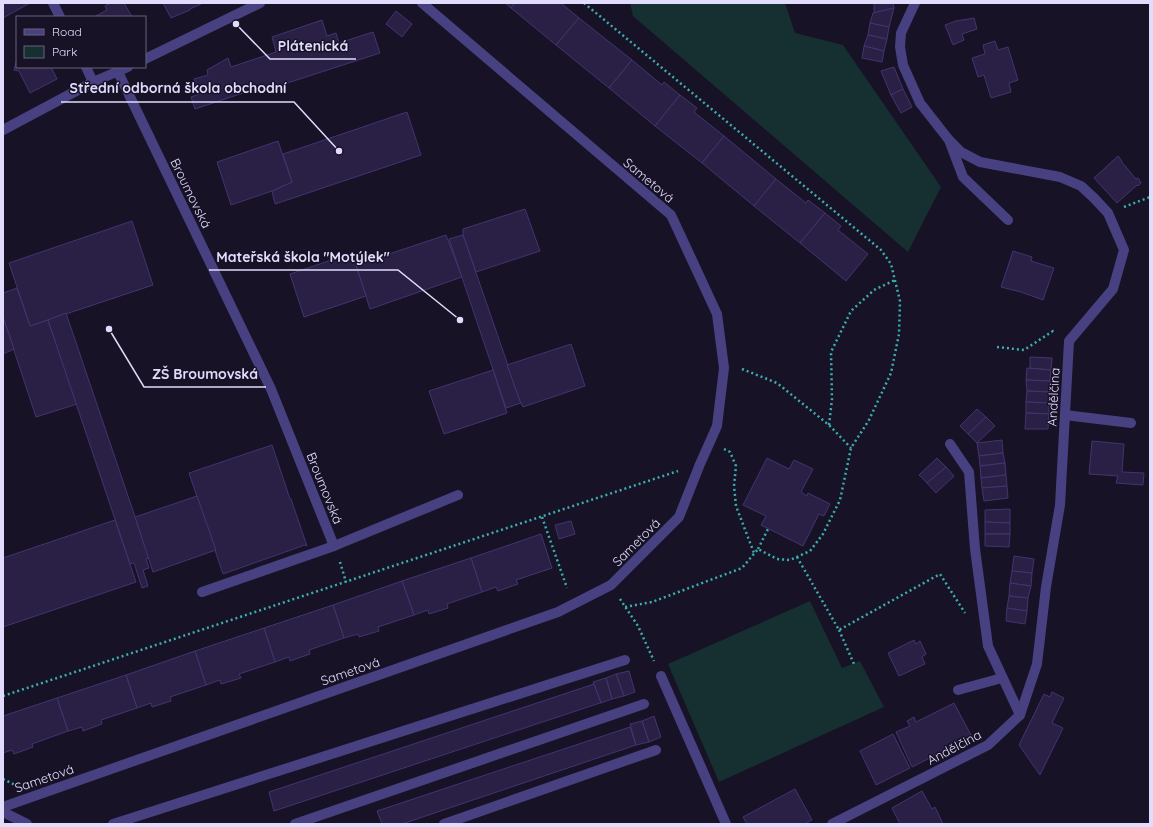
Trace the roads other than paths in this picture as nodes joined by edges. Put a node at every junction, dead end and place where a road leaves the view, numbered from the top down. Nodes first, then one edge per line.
1 (53, 3) edge
2 (260, 3) edge
3 (422, 3) edge
4 (915, 3) edge
5 (60, 16) edge
6 (146, 59) edge
7 (86, 68) edge
8 (126, 68) edge
9 (118, 72) junction
10 (93, 82) junction
11 (3, 130) edge
12 (949, 140) junction
13 (1008, 220) dead end
14 (1065, 415) junction
15 (1131, 423) dead end
16 (950, 444) dead end
17 (458, 495) dead end
18 (334, 546) junction
19 (202, 592) dead end
20 (624, 660) dead end
21 (661, 676) road end
22 (1002, 678) junction
23 (958, 690) dead end
24 (644, 704) dead end
25 (1020, 715) junction
26 (656, 750) dead end
27 (3, 807) edge
28 (3, 812) edge
29 (27, 824) edge
30 (113, 824) edge
31 (295, 824) edge
32 (444, 824) edge
33 (726, 824) edge
34 (832, 824) edge

1 - 5 street
2 - 6 street
3 - 27 street, Sametová
4 - 12 street
7 - 10 street
8 - 9 street
9 - 10 street
9 - 18 street, Broumovská
10 - 11 street
12 - 13 street
12 - 14 street, Andělčina
14 - 15 street
14 - 25 street, Andělčina
16 - 22 street
17 - 18 street
18 - 19 street
20 - 30 street
21 - 33 street
22 - 23 street
22 - 25 street
24 - 31 street
25 - 34 street, Andělčina
26 - 32 street
28 - 29 street

